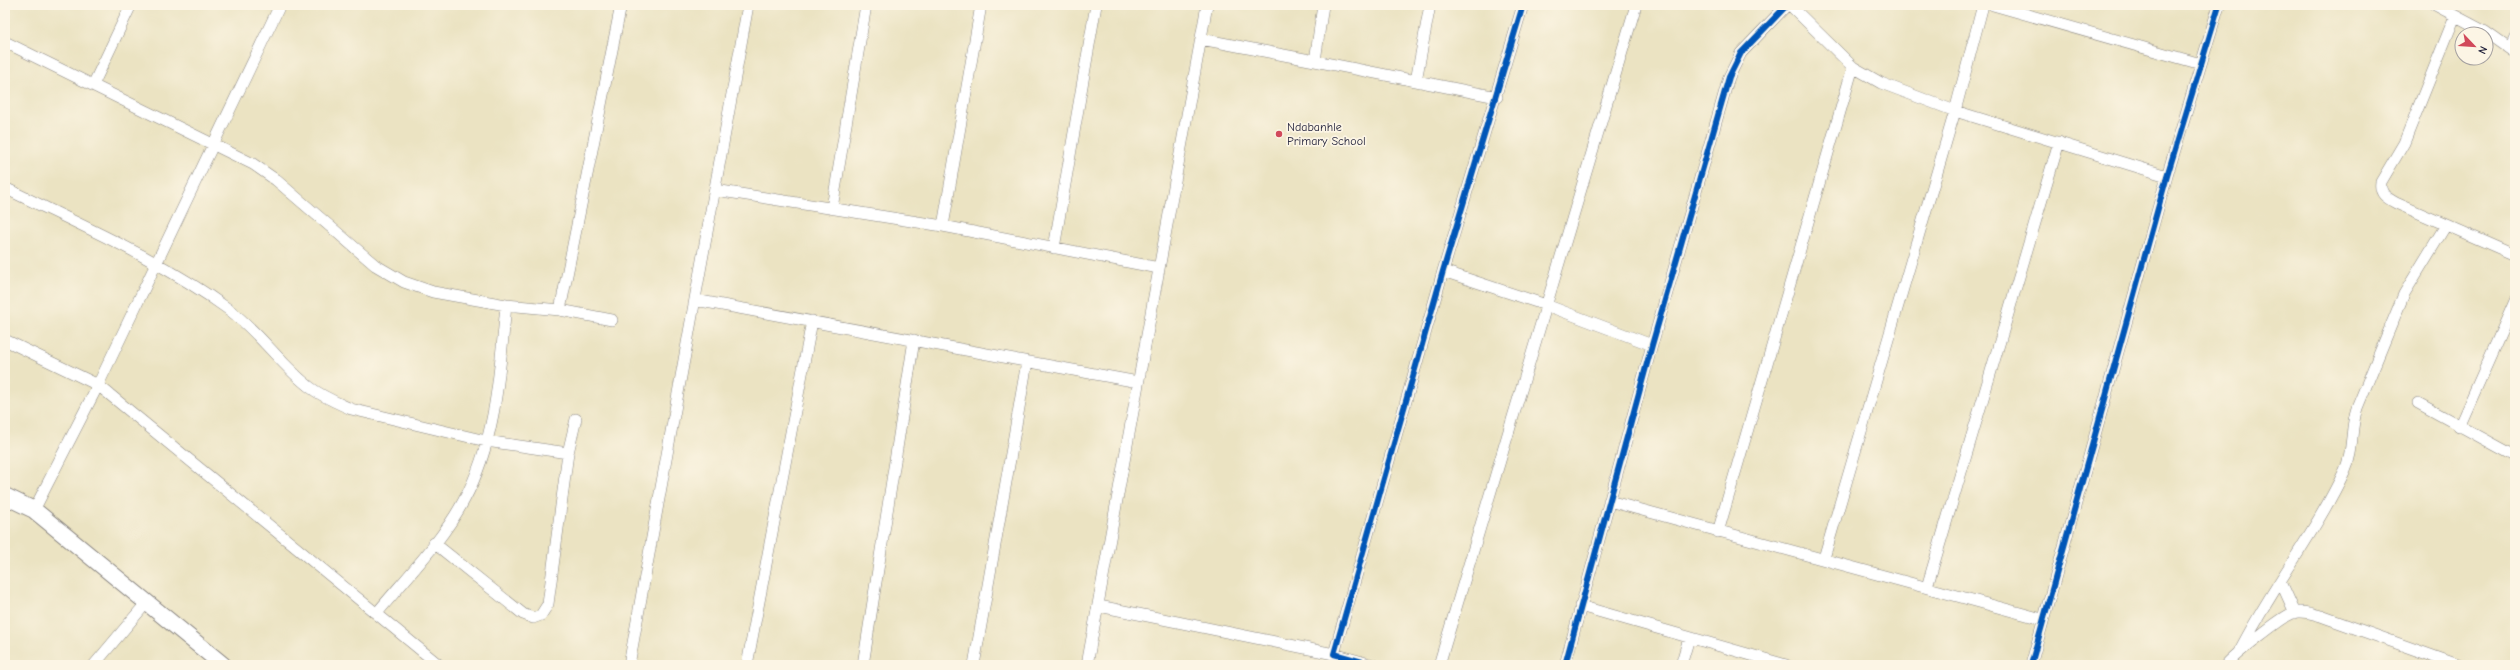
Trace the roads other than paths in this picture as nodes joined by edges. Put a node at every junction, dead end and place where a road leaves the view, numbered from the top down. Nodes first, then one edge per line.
1 (131, 5) edge
2 (280, 5) edge
3 (621, 5) edge
4 (748, 5) edge
5 (866, 5) edge
6 (981, 5) edge
7 (1096, 5) edge
8 (1207, 5) edge
9 (1323, 5) edge
10 (1430, 5) edge
11 (1523, 5) edge
12 (1636, 5) edge
13 (1787, 5) edge
14 (1790, 5) edge
15 (1983, 5) edge
16 (1994, 5) edge
17 (2219, 5) edge
18 (2435, 5) edge
19 (2455, 16) junction
20 (2515, 38) edge
21 (1201, 39) junction
22 (5, 42) edge
23 (2512, 51) edge
24 (1315, 62) junction
25 (2201, 64) junction
26 (1853, 67) junction
27 (1416, 81) junction
28 (93, 85) junction
29 (1497, 97) junction
30 (1955, 111) junction
31 (2059, 142) junction
32 (212, 145) junction
33 (2167, 176) junction
34 (5, 188) edge
35 (714, 190) junction
36 (832, 208) junction
37 (2446, 224) junction
38 (942, 226) junction
39 (1054, 248) junction
40 (2515, 255) edge
41 (157, 263) junction
42 (1159, 268) junction
43 (1443, 271) junction
44 (695, 300) junction
45 (2515, 301) edge
46 (506, 305) junction
47 (1546, 305) junction
48 (560, 310) junction
49 (612, 320) dead end
50 (812, 321) junction
51 (5, 340) edge
52 (914, 340) junction
53 (1652, 345) junction
54 (1027, 362) junction
55 (1138, 382) junction
56 (98, 385) junction
57 (2418, 403) dead end
58 (576, 419) dead end
59 (2459, 427) junction
60 (486, 441) junction
61 (568, 453) junction
62 (2515, 456) edge
63 (5, 496) edge
64 (1609, 500) junction
65 (34, 510) junction
66 (1718, 532) junction
67 (434, 542) junction
68 (1824, 558) junction
69 (2281, 582) junction
70 (1927, 587) junction
71 (146, 602) junction
72 (1099, 606) junction
73 (1580, 606) junction
74 (377, 613) junction
75 (2295, 613) junction
76 (2042, 620) junction
77 (1689, 638) junction
78 (2239, 652) junction
79 (1334, 654) junction
80 (94, 665) edge
81 (223, 665) edge
82 (439, 665) edge
83 (629, 665) edge
84 (747, 665) edge
85 (864, 665) edge
86 (974, 665) edge
87 (1087, 665) edge
88 (1373, 665) edge
89 (1440, 665) edge
90 (1565, 665) edge
91 (1681, 665) edge
92 (1786, 665) edge
93 (2031, 665) edge
94 (2226, 665) edge
95 (2458, 665) edge

1 - 28 street
2 - 32 street
3 - 48 street
4 - 35 street
5 - 36 street
6 - 38 street
7 - 39 street
8 - 21 street
9 - 24 street
10 - 27 street
11 - 29 street
12 - 47 street
13 - 53 street
14 - 26 street
15 - 30 street
16 - 25 street
17 - 25 street
18 - 19 street
19 - 23 street
19 - 37 street
20 - 23 street
21 - 24 street
21 - 42 street
22 - 28 street
24 - 27 street
25 - 33 street
26 - 30 street
26 - 66 street
27 - 29 street
28 - 32 street
29 - 43 street
30 - 31 street
30 - 68 street
31 - 33 street
31 - 70 street
32 - 41 street
32 - 46 street
33 - 76 street
34 - 41 street
35 - 36 street
35 - 44 street
36 - 38 street
37 - 40 street
37 - 69 street
38 - 39 street
39 - 42 street
41 - 56 street
41 - 60 street
42 - 55 street
43 - 47 street
43 - 79 street
44 - 50 street
44 - 83 street
45 - 59 street
46 - 48 street
46 - 60 street
47 - 53 street
47 - 89 street
48 - 49 street
50 - 52 street
50 - 84 street
51 - 56 street
52 - 54 street
52 - 85 street
53 - 64 street
54 - 55 street
54 - 86 street
55 - 72 street
56 - 65 street
56 - 74 street
57 - 59 street
58 - 61 street
59 - 62 street
60 - 61 street
60 - 67 street
61 - 67 street
63 - 65 street
64 - 66 street
64 - 73 street
65 - 71 street
66 - 68 street
67 - 74 street
68 - 70 street
69 - 75 street
69 - 78 street
70 - 76 street
71 - 80 street
71 - 81 street
72 - 79 street
72 - 87 street
73 - 77 street
73 - 90 street
74 - 82 street
75 - 78 street
75 - 95 street
76 - 93 street
77 - 91 street
77 - 92 street
78 - 94 street
79 - 88 street

